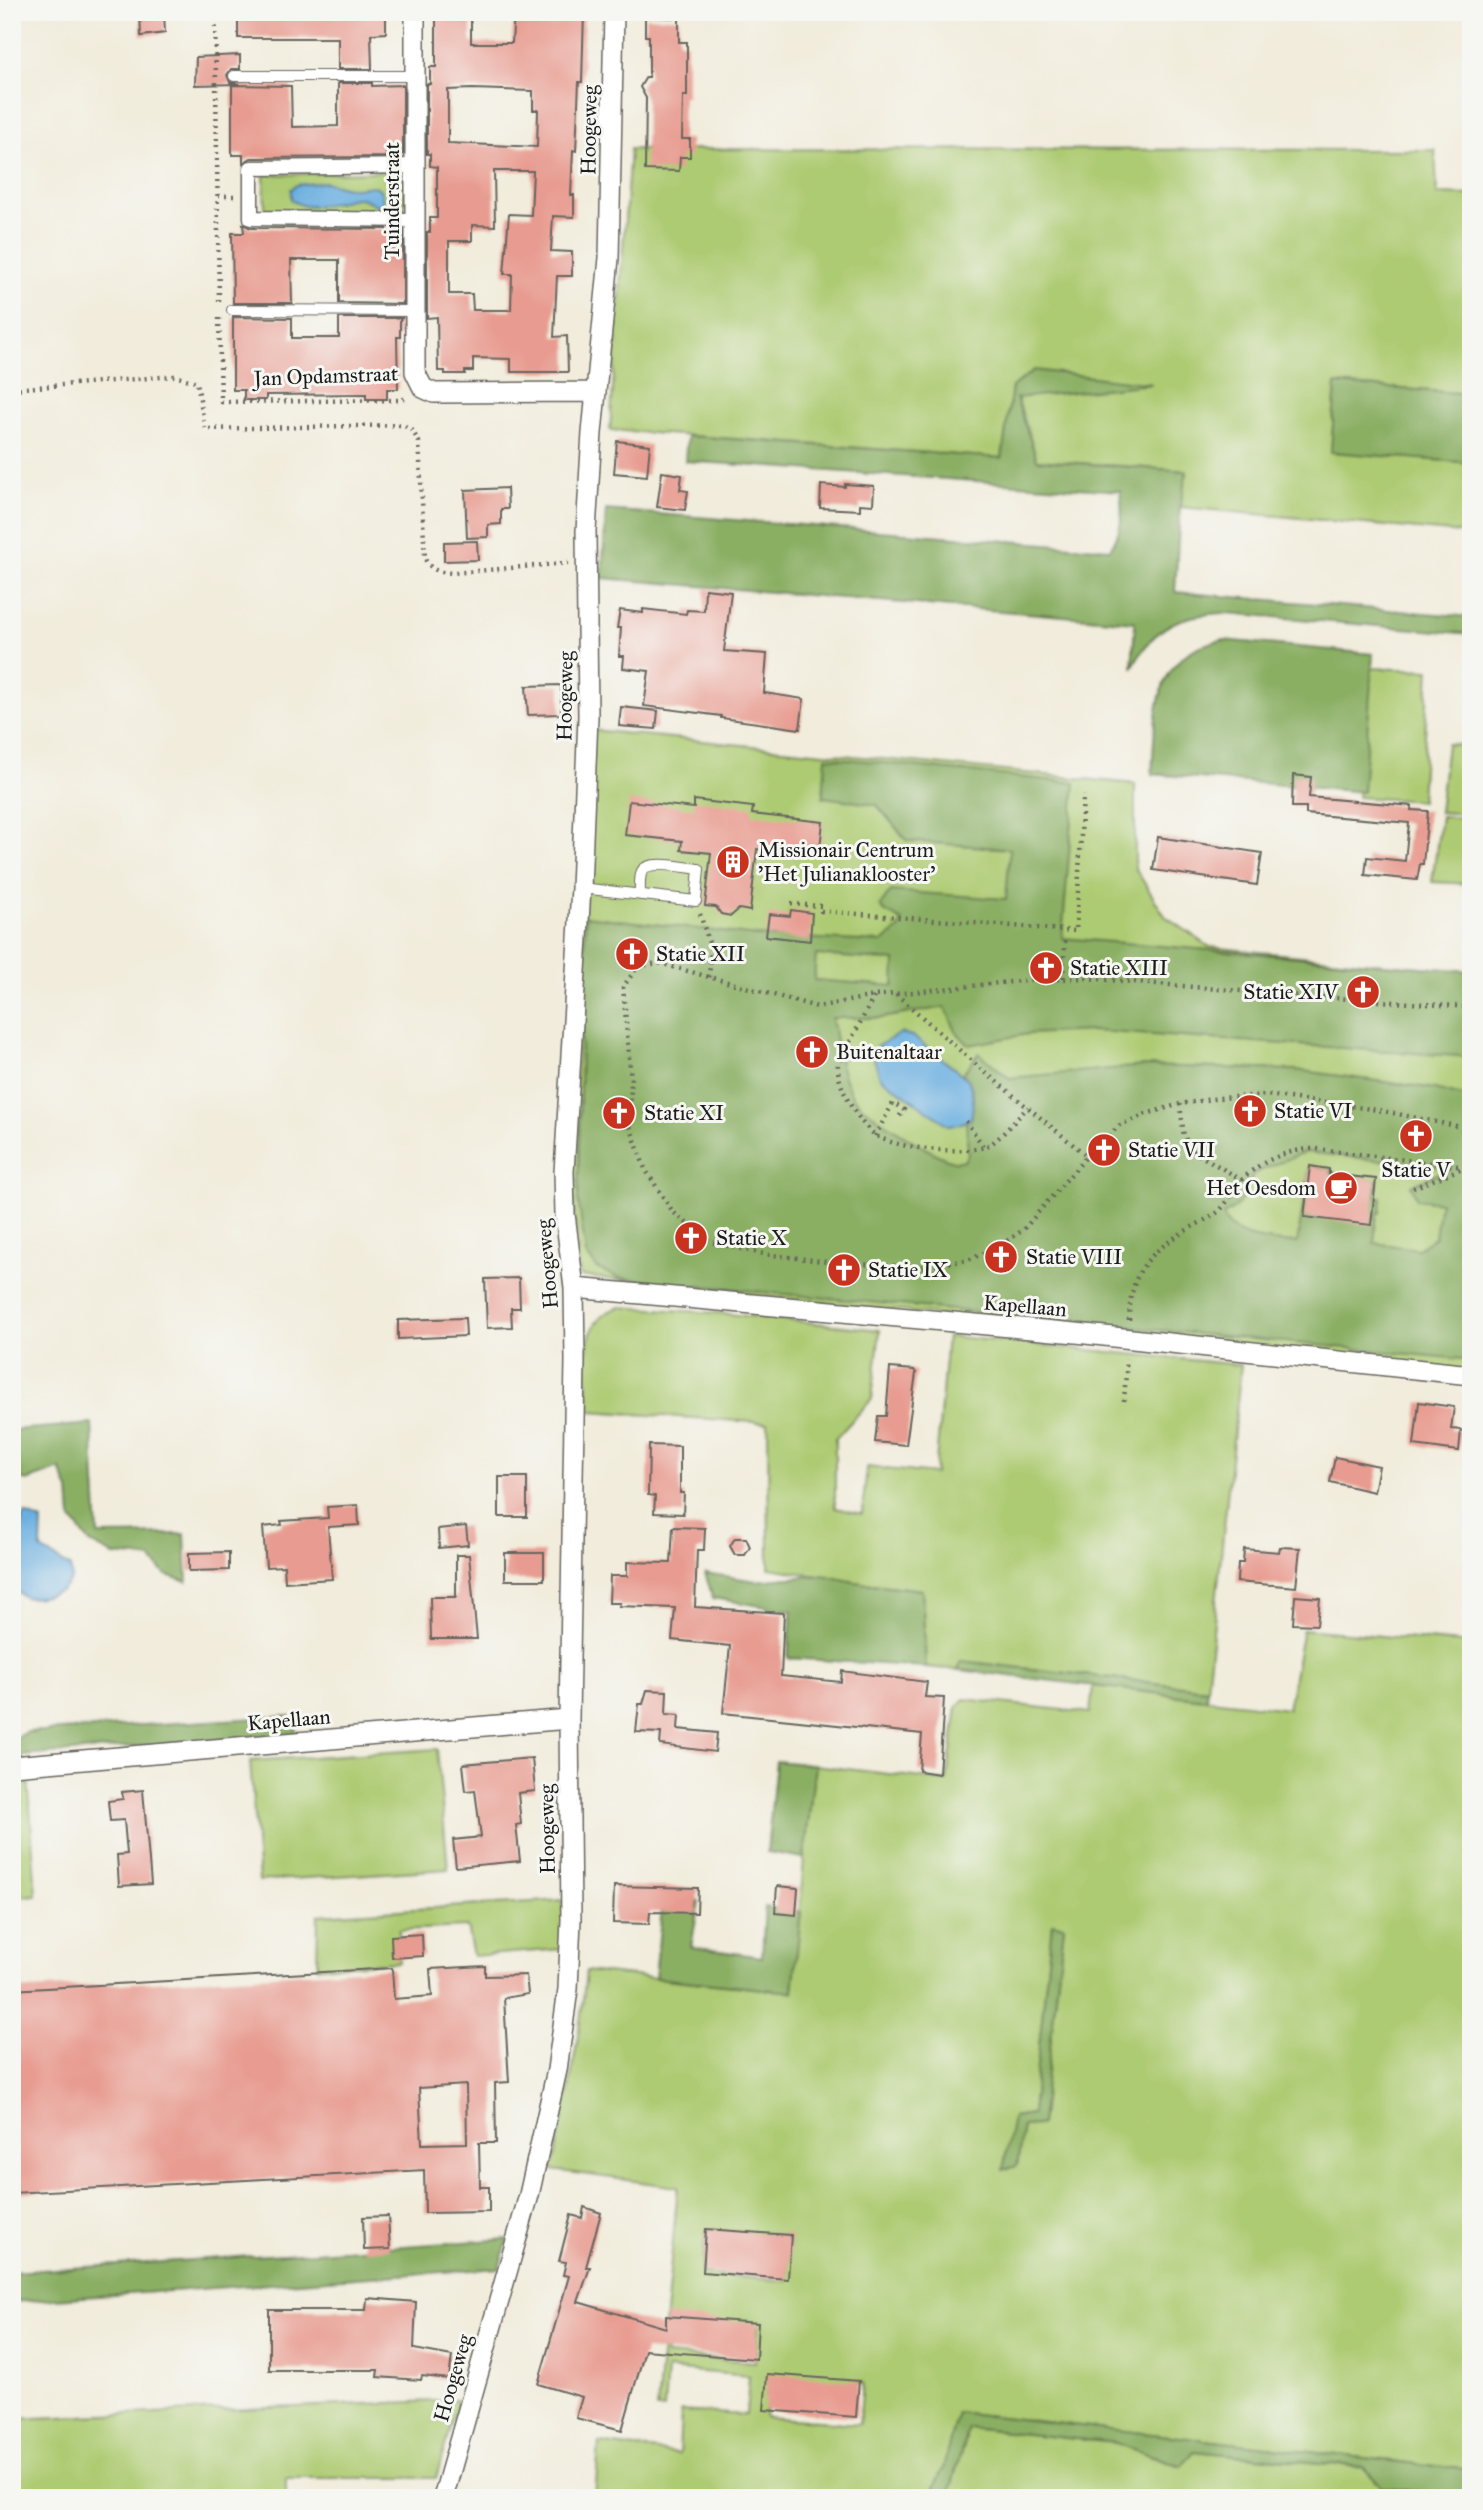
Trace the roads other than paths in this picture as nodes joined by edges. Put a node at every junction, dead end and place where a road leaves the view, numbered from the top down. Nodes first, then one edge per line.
1 (415, 12) edge
2 (614, 12) edge
3 (234, 76) dead end
4 (415, 76) junction
5 (415, 166) junction
6 (415, 220) junction
7 (232, 310) dead end
8 (415, 311) junction
9 (423, 388) joint
10 (596, 392) junction
11 (581, 888) junction
12 (640, 895) junction
13 (574, 1288) junction
14 (1471, 1375) edge
15 (569, 1719) junction
16 (12, 1766) edge
17 (443, 2498) edge

1 - 4 street, Tuinderstraat
2 - 10 street, Hoogeweg
3 - 4 lane
4 - 5 street, Tuinderstraat
5 - 6 street, Tuinderstraat
5 - 6 street
6 - 8 street, Tuinderstraat
7 - 8 lane
8 - 9 street, Tuinderstraat
9 - 10 street, Jan Opdamstraat
10 - 11 street, Hoogeweg
11 - 12 lane
11 - 13 street, Hoogeweg
12 - 12 lane
13 - 14 street, Kapellaan
13 - 15 street, Hoogeweg
15 - 16 street, Kapellaan
15 - 17 street, Hoogeweg

